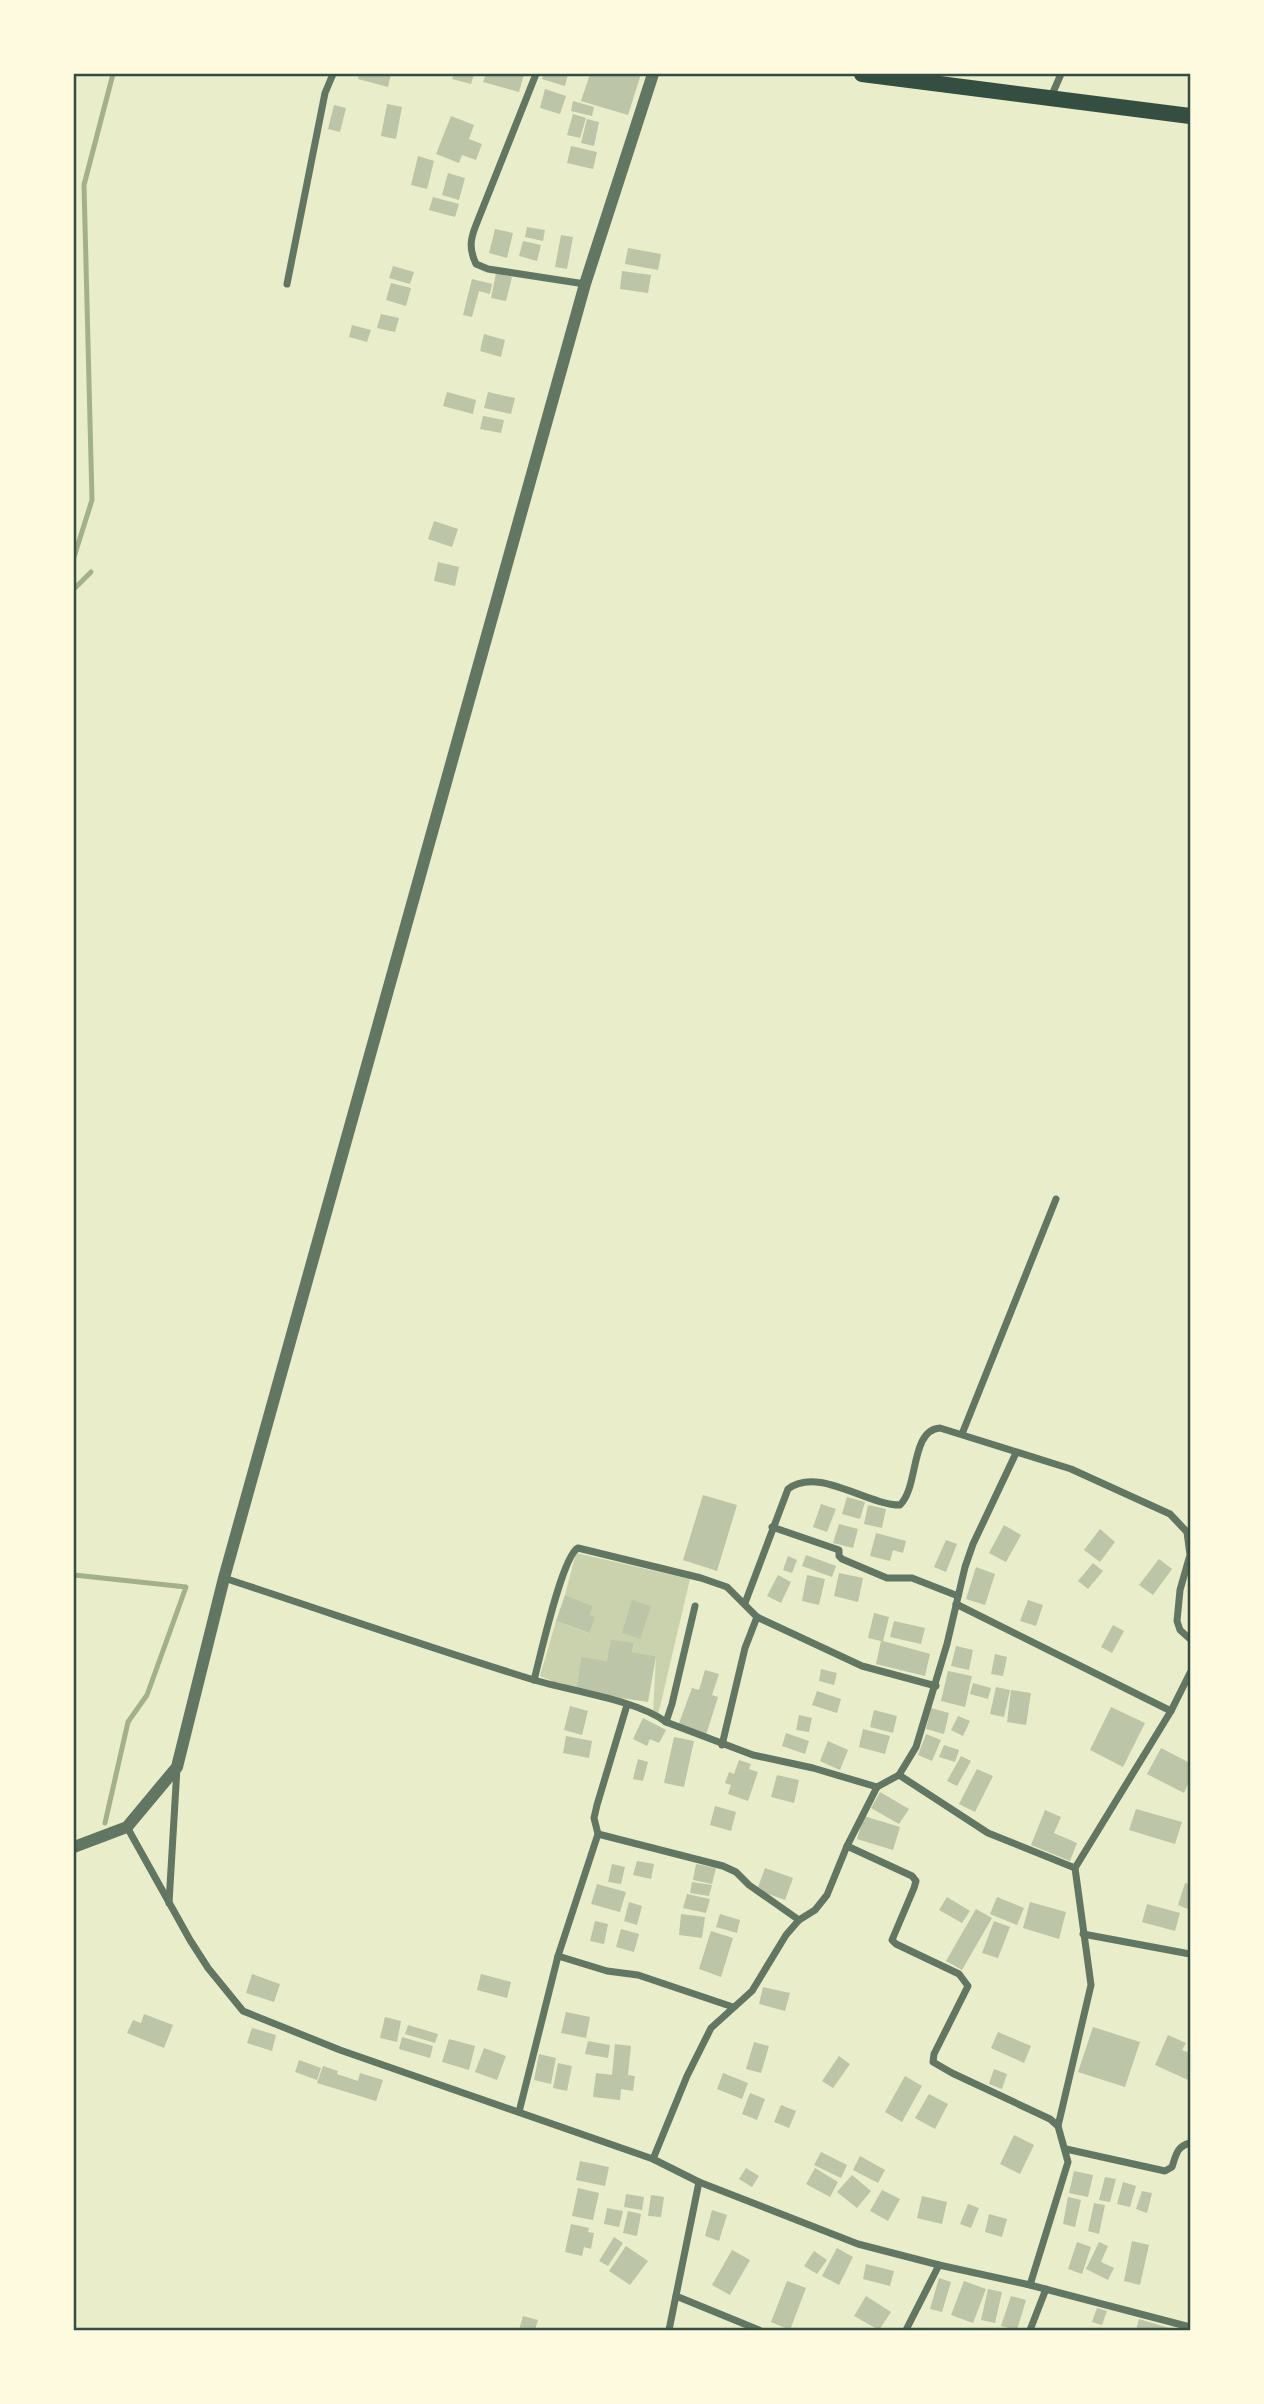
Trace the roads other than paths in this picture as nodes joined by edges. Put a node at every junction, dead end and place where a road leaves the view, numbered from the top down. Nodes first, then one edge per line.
1 (333, 74) edge
2 (536, 74) edge
3 (653, 74) edge
4 (862, 74) edge
5 (1061, 74) edge
6 (1051, 98) junction
7 (1191, 116) edge
8 (287, 284) dead end
9 (586, 284) junction
10 (1056, 1199) dead end
11 (962, 1433) junction
12 (1016, 1453) junction
13 (772, 1527) junction
14 (224, 1578) junction
15 (958, 1595) junction
16 (745, 1603) junction
17 (956, 1604) junction
18 (695, 1606) dead end
19 (757, 1617) junction
20 (1191, 1639) edge
21 (1191, 1674) edge
22 (534, 1680) junction
23 (936, 1686) junction
24 (626, 1705) junction
25 (1171, 1711) junction
26 (666, 1722) junction
27 (722, 1745) junction
28 (177, 1767) junction
29 (899, 1775) junction
30 (877, 1787) junction
31 (127, 1827) junction
32 (598, 1833) junction
33 (847, 1846) junction
34 (74, 1847) edge
35 (1075, 1868) junction
36 (169, 1904) junction
37 (799, 1920) junction
38 (1083, 1934) junction
39 (1191, 1954) edge
40 (558, 1956) junction
41 (733, 2007) junction
42 (519, 2112) junction
43 (1058, 2126) junction
44 (1190, 2141) edge
45 (1066, 2149) junction
46 (653, 2159) junction
47 (699, 2182) junction
48 (939, 2265) junction
49 (1030, 2284) junction
50 (1046, 2289) junction
51 (676, 2297) junction
52 (1191, 2327) edge
53 (669, 2330) edge
54 (759, 2330) edge
55 (906, 2330) edge
56 (1030, 2330) edge

1 - 8 street
2 - 9 street
3 - 9 street
4 - 6 main road
5 - 6 street
6 - 7 main road
9 - 14 street
10 - 11 street
11 - 12 street
11 - 13 street
12 - 15 street
12 - 20 street
13 - 15 street
13 - 16 street
14 - 22 street
14 - 28 street
15 - 17 street
16 - 19 street
16 - 22 street
17 - 23 street
17 - 25 street
18 - 26 street
19 - 23 street
19 - 27 street
21 - 25 street
22 - 24 street
23 - 29 street
24 - 26 street
24 - 32 street
25 - 35 street
26 - 27 street
27 - 30 street
28 - 31 street
28 - 36 street
29 - 30 street
29 - 35 street
30 - 33 street
31 - 34 street
31 - 36 street
32 - 37 street
32 - 40 street
33 - 37 street
33 - 43 street
35 - 38 street
36 - 42 street
37 - 41 street
38 - 39 street
38 - 43 street
40 - 41 street
40 - 42 street
41 - 46 street
42 - 46 street
43 - 45 street
44 - 45 street
45 - 49 street
46 - 47 street
47 - 48 street
47 - 51 street
48 - 49 street
48 - 55 street
49 - 50 street
50 - 52 street
50 - 56 street
51 - 53 street
51 - 54 street

